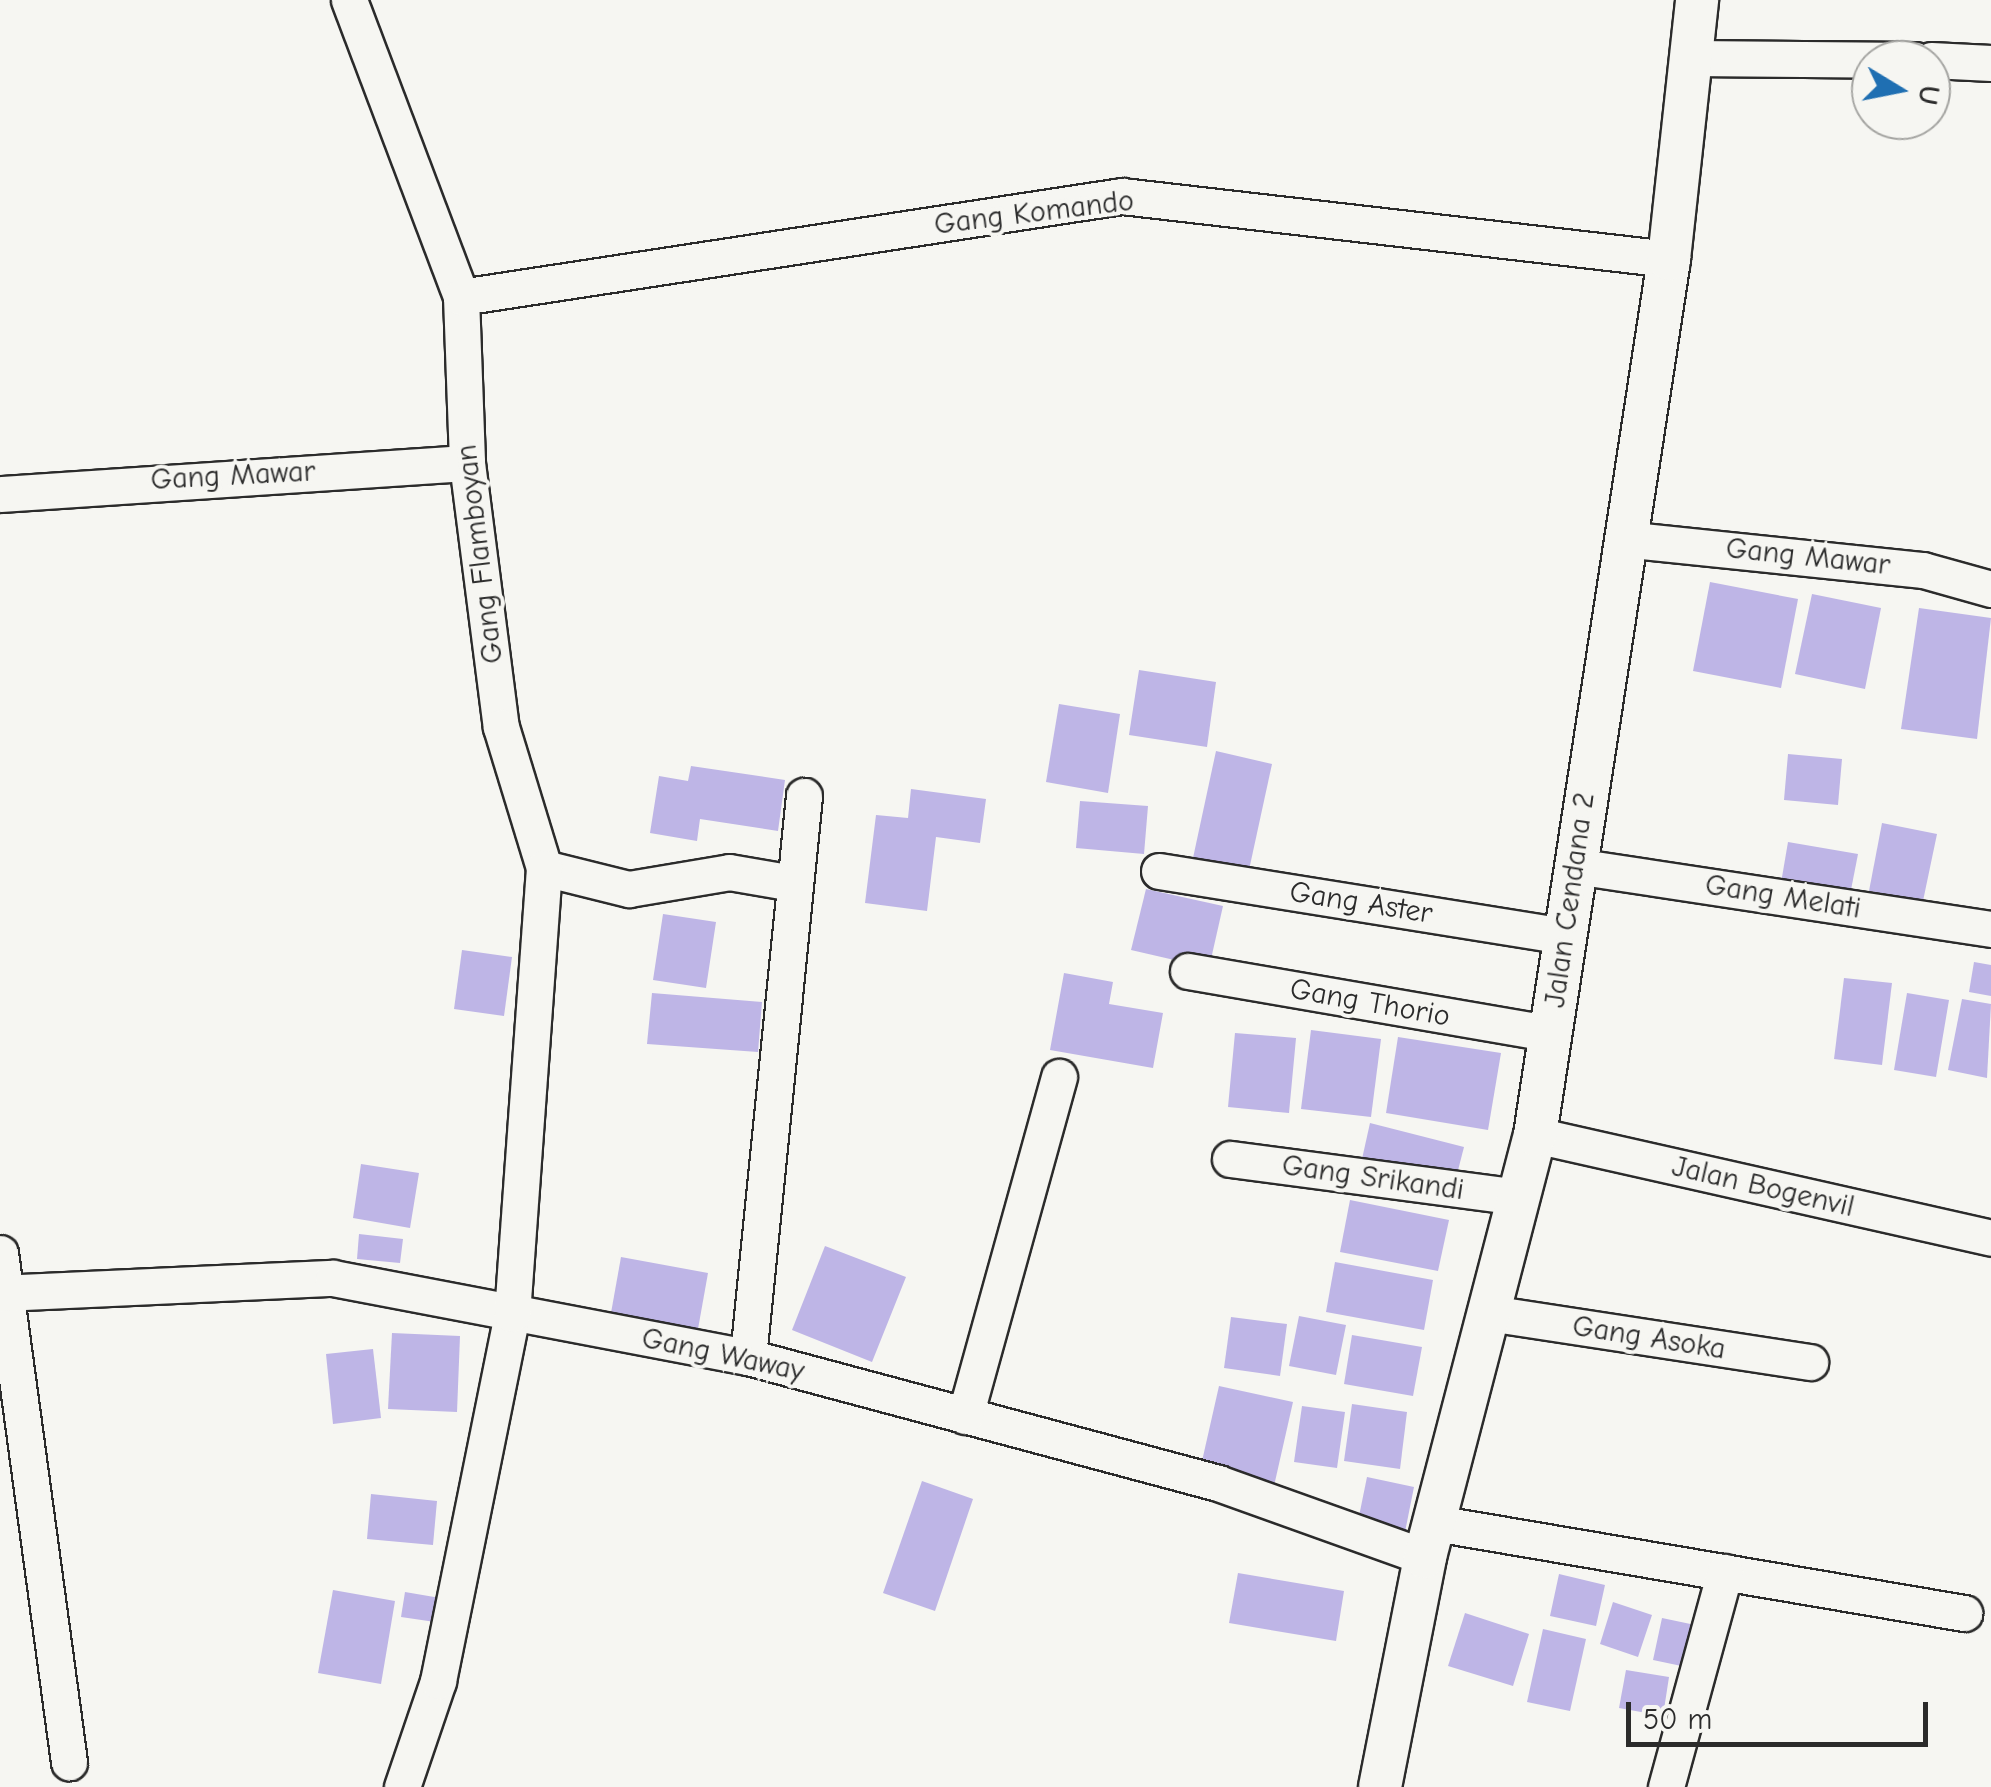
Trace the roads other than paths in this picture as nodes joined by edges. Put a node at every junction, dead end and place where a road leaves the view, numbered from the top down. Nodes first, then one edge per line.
1 (349, 0) edge
2 (1698, 0) edge
3 (1691, 58) junction
4 (1851, 59) edge
5 (1951, 61) edge
6 (1991, 64) edge
7 (1668, 258) junction
8 (461, 298) junction
9 (467, 463) junction
10 (0, 494) edge
11 (1622, 539) junction
12 (1991, 589) edge
13 (804, 796) dead end
14 (1575, 866) junction
15 (544, 868) junction
16 (1159, 870) dead end
17 (794, 883) junction
18 (1991, 929) edge
19 (1563, 936) junction
20 (1188, 971) dead end
21 (1551, 1034) junction
22 (1060, 1077) dead end
23 (1535, 1136) junction
24 (1230, 1159) dead end
25 (1517, 1197) junction
26 (1991, 1238) edge
27 (0, 1254) edge
28 (4, 1293) edge
29 (512, 1314) junction
30 (1489, 1314) junction
31 (748, 1357) junction
32 (1810, 1362) dead end
33 (965, 1416) junction
34 (1430, 1540) junction
35 (1725, 1572) junction
36 (1964, 1613) dead end
37 (69, 1762) dead end
38 (402, 1787) edge
39 (1380, 1787) edge
40 (1666, 1787) edge

1 - 8 street, Gang Flamboyan
2 - 3 street, Jalan Cendana 2
3 - 4 street
3 - 7 street, Jalan Cendana 2
5 - 6 street
7 - 8 street, Gang Komando
7 - 11 street, Jalan Cendana 2
8 - 9 street, Gang Flamboyan
9 - 10 street, Gang Mawar
9 - 15 street, Gang Flamboyan
11 - 12 street, Gang Mawar
11 - 14 street, Jalan Cendana 2
13 - 17 street
14 - 18 street, Gang Melati
14 - 19 street, Jalan Cendana 2
15 - 17 street
15 - 29 street
16 - 19 street, Gang Aster
17 - 31 street
19 - 21 street, Jalan Cendana 2
20 - 21 street, Gang Thorio
21 - 23 street, Jalan Cendana 2
22 - 33 street
23 - 25 street, Jalan Cendana 2
23 - 26 street, Jalan Bogenvil
24 - 25 street, Gang Srikandi
25 - 30 street, Jalan Cendana 2
27 - 28 street
28 - 29 street, Gang Waway
28 - 37 street
29 - 31 street, Gang Waway
29 - 38 street
30 - 32 street, Gang Asoka
30 - 34 street, Jalan Cendana 2
31 - 33 street, Gang Waway
33 - 34 street, Gang Waway
34 - 35 street, Gang Waway
34 - 39 street, Jalan Cendana 2
35 - 36 street, Gang Waway
35 - 40 street

